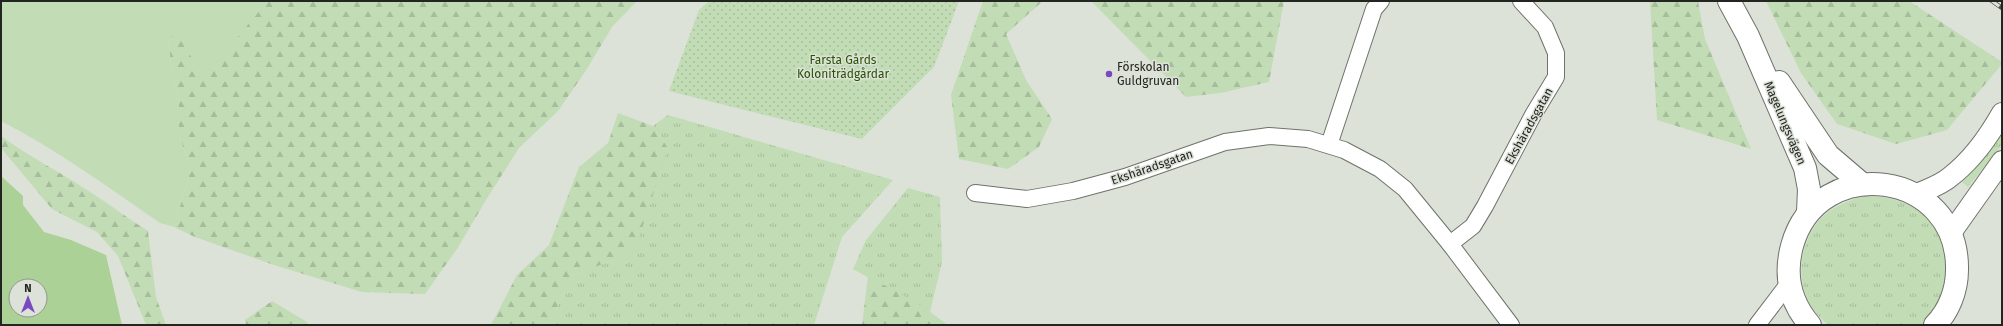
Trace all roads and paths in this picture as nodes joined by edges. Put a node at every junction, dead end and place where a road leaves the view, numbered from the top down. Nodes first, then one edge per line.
1 (1381, 1) edge
2 (1521, 1) edge
3 (1729, 1) edge
4 (1748, 36) junction
5 (2002, 113) edge
6 (1329, 145) junction
7 (2002, 161) edge
8 (1862, 184) junction
9 (975, 193) dead end
10 (1917, 194) junction
11 (1808, 212) junction
12 (1951, 233) junction
13 (1450, 244) junction
14 (1789, 284) junction
15 (1940, 322) edge
16 (1510, 325) edge
17 (1757, 325) edge
18 (1810, 325) edge

1 - 6 street
2 - 13 street, Ekshäradsgatan
3 - 4 main road, Magelungsvägen
4 - 8 main road, Magelungsvägen
4 - 11 main road, Magelungsvägen
5 - 10 street
6 - 9 street, Ekshäradsgatan
6 - 13 street, Ekshäradsgatan
7 - 12 street
8 - 10 main road
8 - 11 main road
10 - 12 main road
11 - 14 main road
12 - 15 main road
13 - 16 street, Ekshäradsgatan
14 - 17 street
14 - 18 main road

